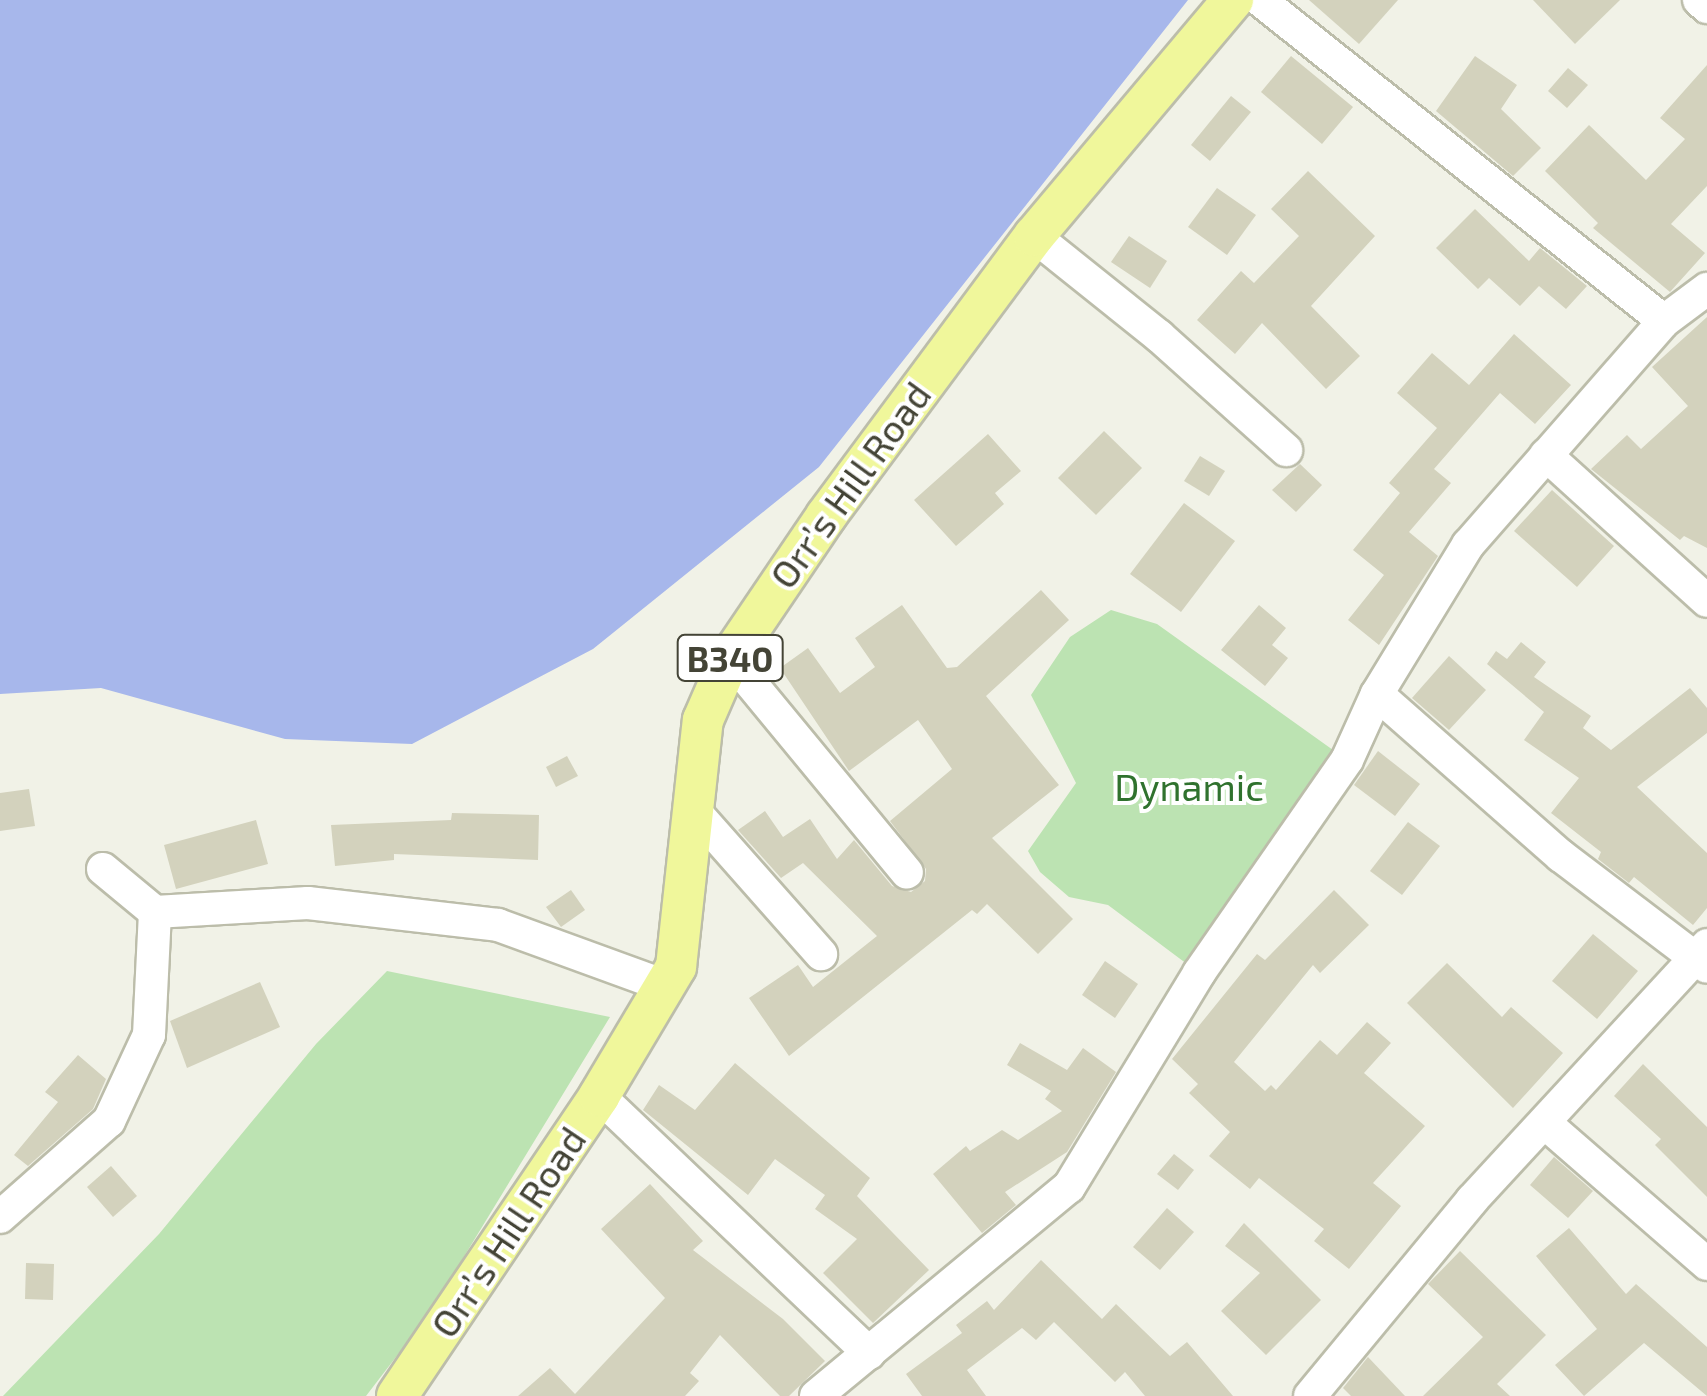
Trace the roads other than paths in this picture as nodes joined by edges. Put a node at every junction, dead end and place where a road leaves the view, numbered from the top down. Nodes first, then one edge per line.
1 (1232, 0) edge
2 (1260, 0) edge
3 (1699, 0) edge
4 (1707, 7) edge
5 (1034, 236) junction
6 (1707, 289) edge
7 (1664, 321) junction
8 (1286, 450) dead end
9 (1546, 454) junction
10 (1707, 601) edge
11 (730, 658) junction
12 (1376, 694) junction
13 (690, 806) junction
14 (103, 869) dead end
15 (907, 872) dead end
16 (155, 912) junction
17 (821, 954) dead end
18 (1703, 956) edge
19 (666, 986) junction
20 (600, 1096) junction
21 (1545, 1122) junction
22 (0, 1216) edge
23 (1707, 1264) edge
24 (869, 1353) junction
25 (398, 1396) edge
26 (816, 1396) edge
27 (1310, 1396) edge

1 - 5 main road, Orr’s Hill Road / B340
2 - 7 street
3 - 4 street
5 - 8 street
5 - 11 main road, Orr’s Hill Road / B340
6 - 7 street
7 - 9 street
9 - 10 street
9 - 12 street
11 - 13 main road, Orr’s Hill Road / B340
11 - 15 street
12 - 18 street
12 - 24 street
13 - 17 street
13 - 19 main road, Orr’s Hill Road / B340
14 - 16 street
16 - 19 street
16 - 22 street
18 - 21 street
19 - 20 main road, Orr’s Hill Road / B340
20 - 24 street
20 - 25 main road, Orr’s Hill Road / B340
21 - 23 street
21 - 27 street
24 - 26 street

